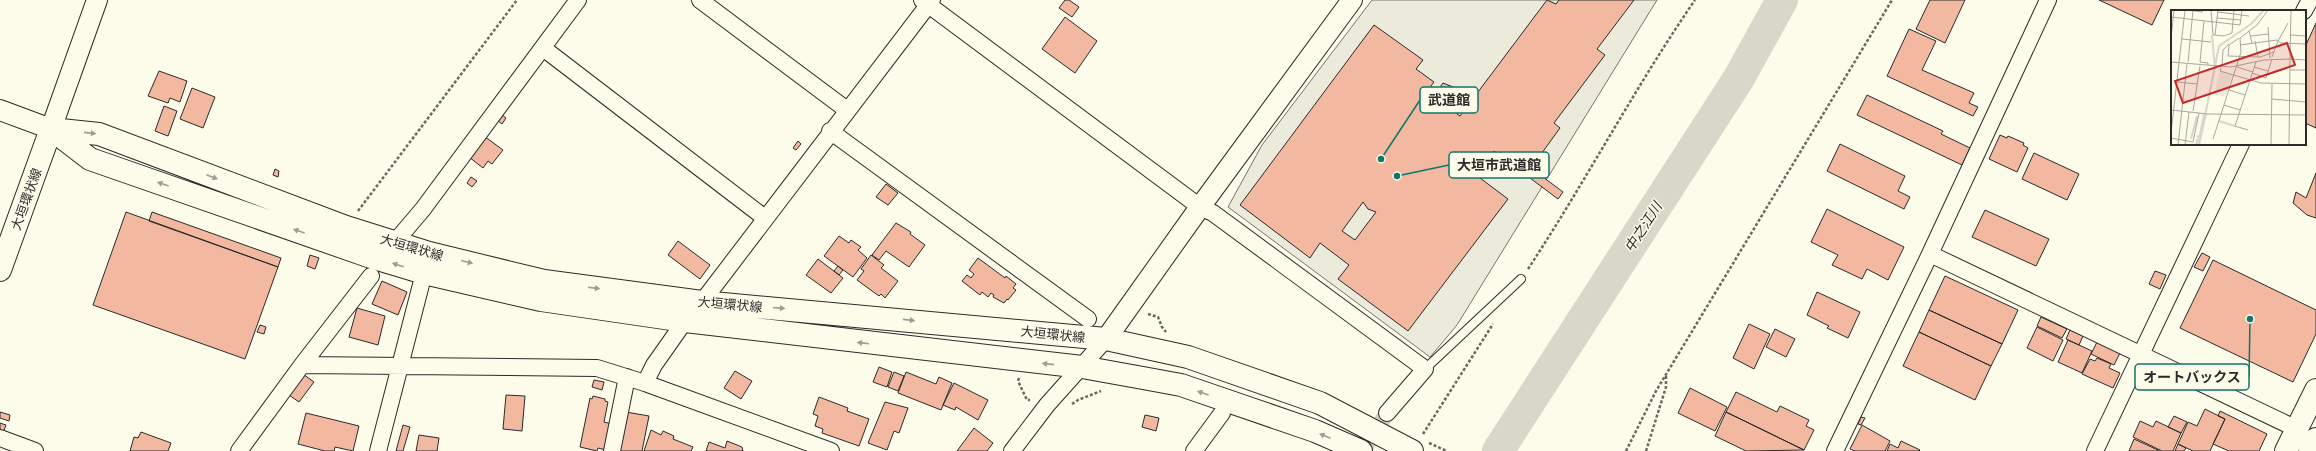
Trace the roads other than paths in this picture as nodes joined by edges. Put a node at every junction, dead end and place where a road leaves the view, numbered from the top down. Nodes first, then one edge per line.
1 (97, 0) edge
2 (578, 0) edge
3 (700, 0) edge
4 (1352, 0) edge
5 (2048, 0) edge
6 (2310, 0) edge
7 (927, 2) edge
8 (2305, 10) edge
9 (543, 48) junction
10 (0, 110) edge
11 (847, 110) junction
12 (51, 129) junction
13 (830, 131) junction
14 (2241, 145) edge
15 (1200, 207) junction
16 (765, 218) junction
17 (341, 235) junction
18 (392, 241) junction
19 (1930, 254) junction
20 (371, 266) junction
21 (0, 270) edge
22 (424, 273) junction
23 (1521, 279) road end
24 (702, 302) junction
25 (1088, 319) dead end
26 (685, 321) junction
27 (1106, 339) junction
28 (2141, 355) junction
29 (302, 365) junction
30 (401, 366) junction
31 (1082, 367) junction
32 (1424, 368) junction
33 (627, 377) junction
34 (645, 383) junction
35 (2316, 390) edge
36 (1387, 412) tunnel mouth
37 (1222, 413) dead end
38 (2297, 428) junction
39 (0, 438) edge
40 (2316, 439) edge
41 (1419, 443) edge
42 (35, 451) edge
43 (239, 451) edge
44 (378, 451) edge
45 (612, 451) edge
46 (831, 451) edge
47 (1012, 451) edge
48 (1194, 451) edge
49 (1361, 451) edge
50 (1835, 451) edge
51 (2095, 451) edge
52 (2286, 451) edge
53 (2310, 451) edge

1 - 12 street
2 - 9 street
3 - 11 street
4 - 15 street
5 - 19 street
6 - 8 street
7 - 11 street
7 - 15 street
9 - 16 street
9 - 18 street
10 - 12 street
11 - 13 street
12 - 17 main road, 大垣環状線
12 - 21 main road, 大垣環状線
13 - 16 street
13 - 25 street
14 - 28 street
15 - 27 street
15 - 32 street
16 - 24 street
17 - 18 main road, 大垣環状線
17 - 20 main road, 大垣環状線
18 -> 24 main road, 大垣環状線
19 - 28 street
19 - 50 street
22 -> 20 main road, 大垣環状線
20 - 29 street
22 - 26 main road, 大垣環状線
22 - 30 street
23 - 32 lane
24 -> 27 main road, 大垣環状線
31 -> 26 main road, 大垣環状線
26 - 34 street
27 - 31 street
27 - 41 main road, 大垣環状線
28 - 38 street
28 - 51 street
29 - 30 street
29 - 43 street
30 - 33 street
30 - 44 street
31 - 47 street
49 -> 31 main road, 大垣環状線
32 - 36 street
33 - 34 street
33 - 45 street
34 - 46 street
35 - 38 main road
37 - 48 street
38 - 52 main road
39 - 42 street
40 - 53 main road

